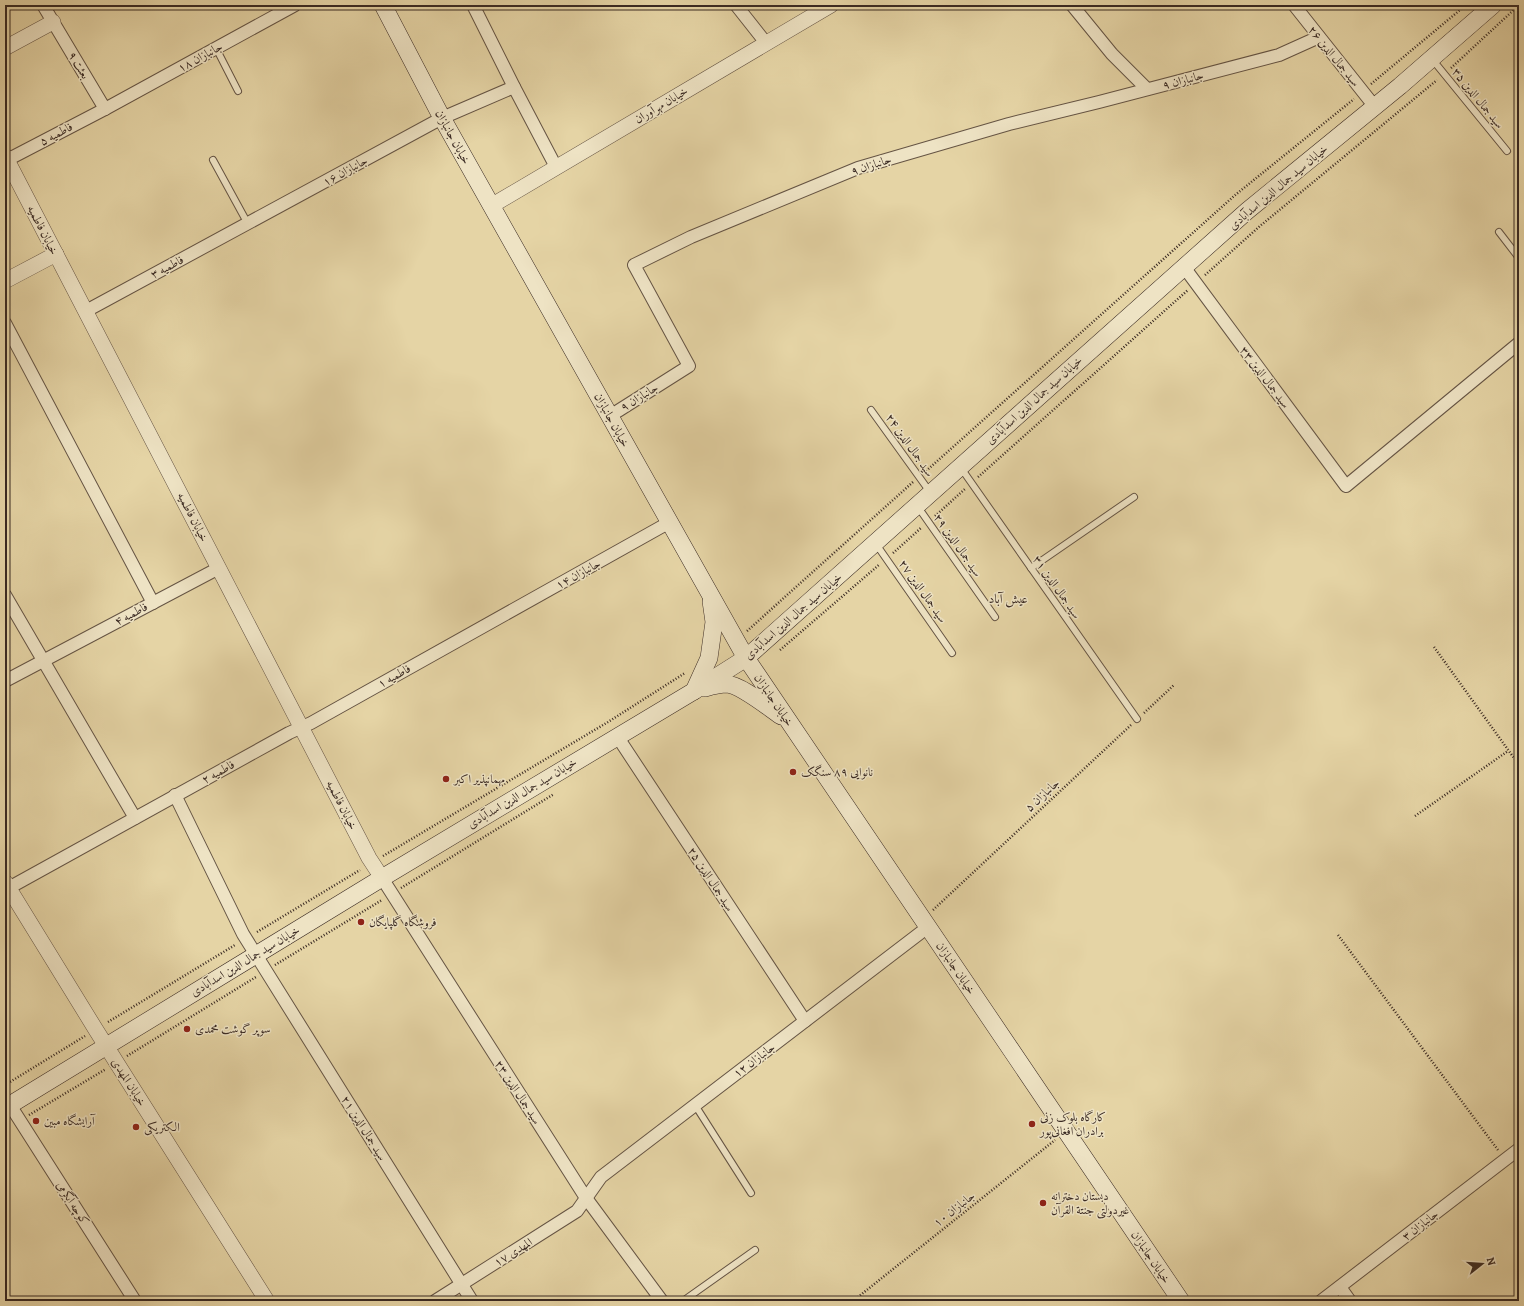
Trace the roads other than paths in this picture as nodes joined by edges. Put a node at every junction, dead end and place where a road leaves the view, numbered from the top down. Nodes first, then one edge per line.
1 (43, 5) edge
2 (295, 5) edge
3 (384, 5) edge
4 (473, 5) edge
5 (736, 5) edge
6 (831, 5) edge
7 (1072, 5) edge
8 (1294, 5) edge
9 (1493, 5) edge
10 (53, 22) junction
11 (1319, 37) junction
12 (766, 43) junction
13 (5, 48) edge
14 (216, 48) junction
15 (1432, 59) junction
16 (514, 87) junction
17 (1148, 89) junction
18 (238, 91) dead end
19 (1375, 107) junction
20 (105, 109) junction
21 (442, 118) junction
22 (1507, 151) dead end
23 (6, 158) edge
24 (212, 160) dead end
25 (556, 167) junction
26 (491, 206) junction
27 (248, 224) junction
28 (1499, 232) dead end
29 (56, 254) junction
30 (1519, 258) edge
31 (1184, 267) junction
32 (5, 281) edge
33 (86, 312) junction
34 (5, 323) edge
35 (1519, 343) edge
36 (871, 410) dead end
37 (610, 416) junction
38 (960, 467) junction
39 (930, 493) junction
40 (1134, 497) dead end
41 (917, 505) junction
42 (670, 522) junction
43 (875, 543) junction
44 (219, 568) junction
45 (1031, 568) junction
46 (5, 595) edge
47 (710, 595) junction
48 (153, 603) junction
49 (995, 617) dead end
50 (486, 625) joint
51 (952, 653) dead end
52 (746, 658) junction
53 (43, 660) junction
54 (5, 681) edge
55 (694, 691) junction
56 (1137, 719) road end
57 (790, 722) junction
58 (302, 727) junction
59 (617, 736) junction
60 (175, 795) junction
61 (135, 818) junction
62 (382, 878) junction
63 (6, 886) edge
64 (925, 923) junction
65 (257, 954) junction
66 (805, 1021) junction
67 (107, 1046) junction
68 (695, 1105) junction
69 (7, 1107) edge
70 (1519, 1149) edge
71 (751, 1193) dead end
72 (586, 1198) junction
73 (755, 1250) dead end
74 (462, 1284) junction
75 (1340, 1287) junction
76 (135, 1301) edge
77 (267, 1301) edge
78 (435, 1301) edge
79 (472, 1301) edge
80 (662, 1301) edge
81 (684, 1301) edge
82 (1181, 1301) edge
83 (1321, 1301) edge
84 (1350, 1301) edge

1 - 10 street, بعثت ۹
2 - 14 street, جانبازان ۱۸
3 - 21 main road, خیابان جانبازان
4 - 16 street
5 - 12 street
6 - 12 street, خیابان مهرآوران
7 - 17 street
8 - 11 street, سید جمال الدین ۲۶
9 - 15 main road, خیابان سید جمال الدین اسدآبادی
10 - 13 street
10 - 20 street, بعثت ۹
11 - 17 street, جانبازان ۹
11 - 19 street, سید جمال الدین ۲۶
12 - 25 street, خیابان مهرآوران
14 - 18 lane
14 - 20 street, جانبازان ۱۸
15 - 19 main road, خیابان سید جمال الدین اسدآبادی
15 - 22 lane, سید جمال الدین ۳۵
16 - 21 street, جانبازان ۱۶
16 - 25 street
17 - 37 street, جانبازان ۹
19 - 31 main road, خیابان سید جمال الدین اسدآبادی
20 - 23 street, فاطمیه ۵
21 - 26 main road, خیابان جانبازان
21 - 27 street, جانبازان ۱۶
23 - 29 street, خیابان فاطمیه
24 - 27 lane
25 - 26 street, خیابان مهرآوران
26 - 37 main road, خیابان جانبازان
27 - 33 street, فاطمیه ۳
28 - 30 lane
29 - 32 street
29 - 33 street, خیابان فاطمیه
31 - 35 street, سید جمال الدین ۳۳
31 - 38 main road, خیابان سید جمال الدین اسدآبادی
33 - 44 street, خیابان فاطمیه
34 - 48 street
36 - 39 lane, سید جمال الدین ۲۴
37 - 42 main road, خیابان جانبازان
38 - 39 main road, خیابان سید جمال الدین اسدآبادی
38 - 45 lane, سید جمال الدین ۳۱
39 - 41 main road, خیابان سید جمال الدین اسدآبادی
40 - 45 lane
41 - 43 main road, خیابان سید جمال الدین اسدآبادی
41 - 49 lane, سید جمال الدین ۲۹
42 - 47 main road, خیابان جانبازان
42 - 50 street, جانبازان ۱۴
43 - 51 lane, سید جمال الدین ۲۷
43 - 52 main road, خیابان سید جمال الدین اسدآبادی
44 - 48 street, فاطمیه ۴
44 - 58 street, خیابان فاطمیه
45 - 56 lane, سید جمال الدین ۳۱
46 - 53 street
47 - 52 main road, خیابان جانبازان
47 - 55 main road
48 - 53 street, فاطمیه ۴
50 - 58 street, فاطمیه ۱
52 - 55 main road, خیابان سید جمال الدین اسدآبادی
52 - 57 main road, خیابان جانبازان
53 - 54 street, فاطمیه ۴
53 - 61 street
55 - 57 main road
55 - 59 main road, خیابان سید جمال الدین اسدآبادی
57 - 64 main road, خیابان جانبازان
58 - 60 street, فاطمیه ۲
58 - 62 street, خیابان فاطمیه
59 - 62 main road, خیابان سید جمال الدین اسدآبادی
59 - 66 street, سید جمال الدین ۲۵
60 - 61 street, فاطمیه ۲
60 - 65 street, سید جمال الدین ۲۱
61 - 63 street, فاطمیه ۲
62 - 65 main road, خیابان سید جمال الدین اسدآبادی
62 - 72 street, سید جمال الدین ۲۳
63 - 67 street, خیابان المهدی
64 - 66 street, جانبازان ۱۲
64 - 82 main road, خیابان جانبازان
65 - 67 main road, خیابان سید جمال الدین اسدآبادی
65 - 74 street, سید جمال الدین ۲۱
66 - 68 street, جانبازان ۱۲
67 - 69 main road, خیابان سید جمال الدین اسدآبادی
67 - 77 street, خیابان المهدی
68 - 71 lane
68 - 72 street, جانبازان ۱۲
69 - 76 street, کوچه آبگرمی
70 - 75 street, جانبازان ۳
72 - 74 street, المهدی ۱۷
72 - 80 street, سید جمال الدین ۲۳
73 - 81 lane
74 - 78 street, المهدی ۱۷
74 - 79 street, سید جمال الدین ۲۱
75 - 83 street, جانبازان ۳
75 - 84 street

